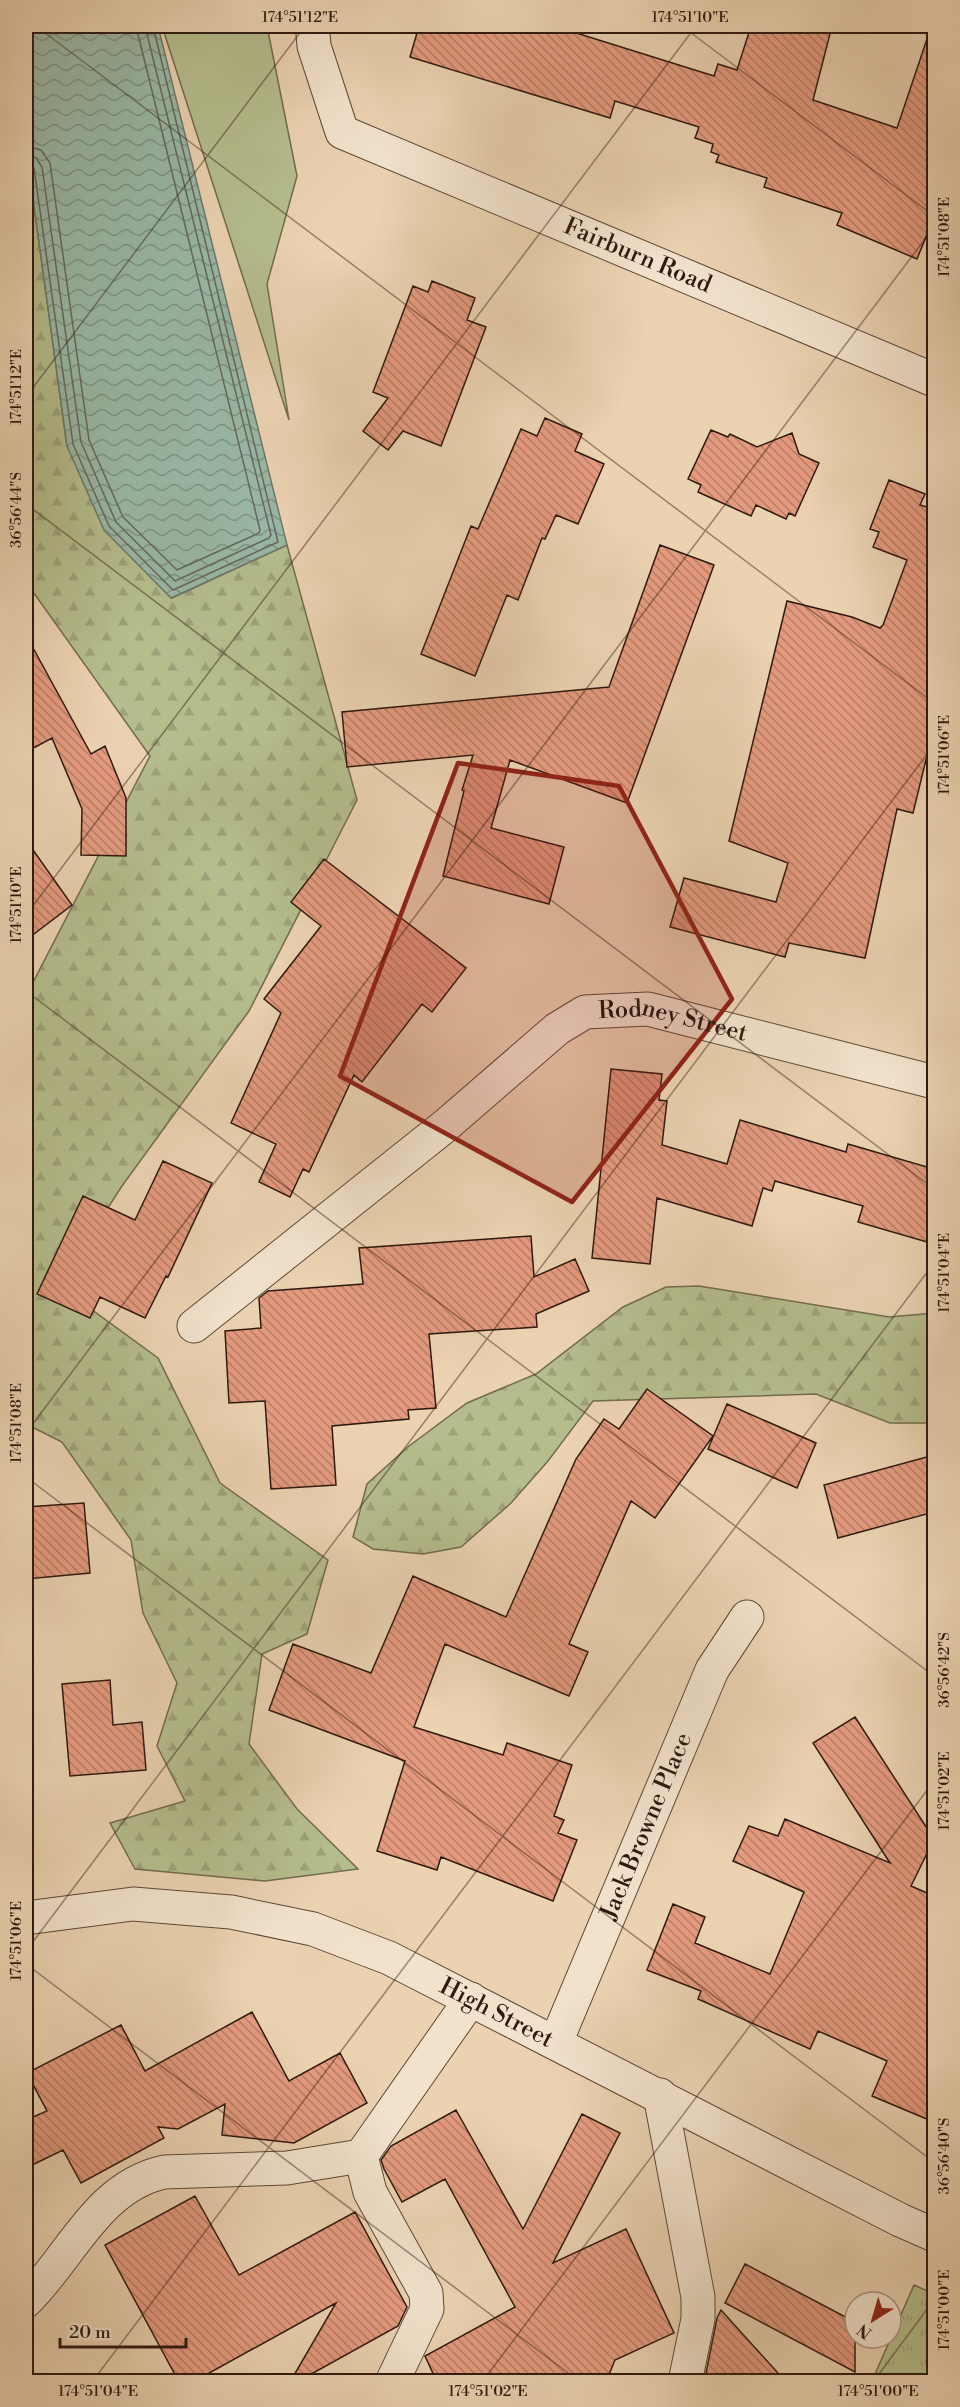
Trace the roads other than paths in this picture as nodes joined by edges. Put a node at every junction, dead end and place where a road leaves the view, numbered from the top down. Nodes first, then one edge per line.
1 (313, 34) dead end
2 (934, 380) edge
3 (934, 1082) edge
4 (194, 1326) dead end
5 (747, 1617) dead end
6 (26, 1918) edge
7 (471, 1999) junction
8 (556, 2042) junction
9 (660, 2095) junction
10 (361, 2156) junction
11 (934, 2235) edge
12 (26, 2301) edge
13 (392, 2382) edge
14 (685, 2382) edge

1 - 2 street, Fairburn Road
3 - 4 street, Rodney Street
5 - 8 street, Jack Browne Place
6 - 7 street, High Street
7 - 8 street, High Street
7 - 10 street
8 - 9 street, High Street
9 - 11 street, High Street
9 - 14 street
10 - 12 street
10 - 13 street

